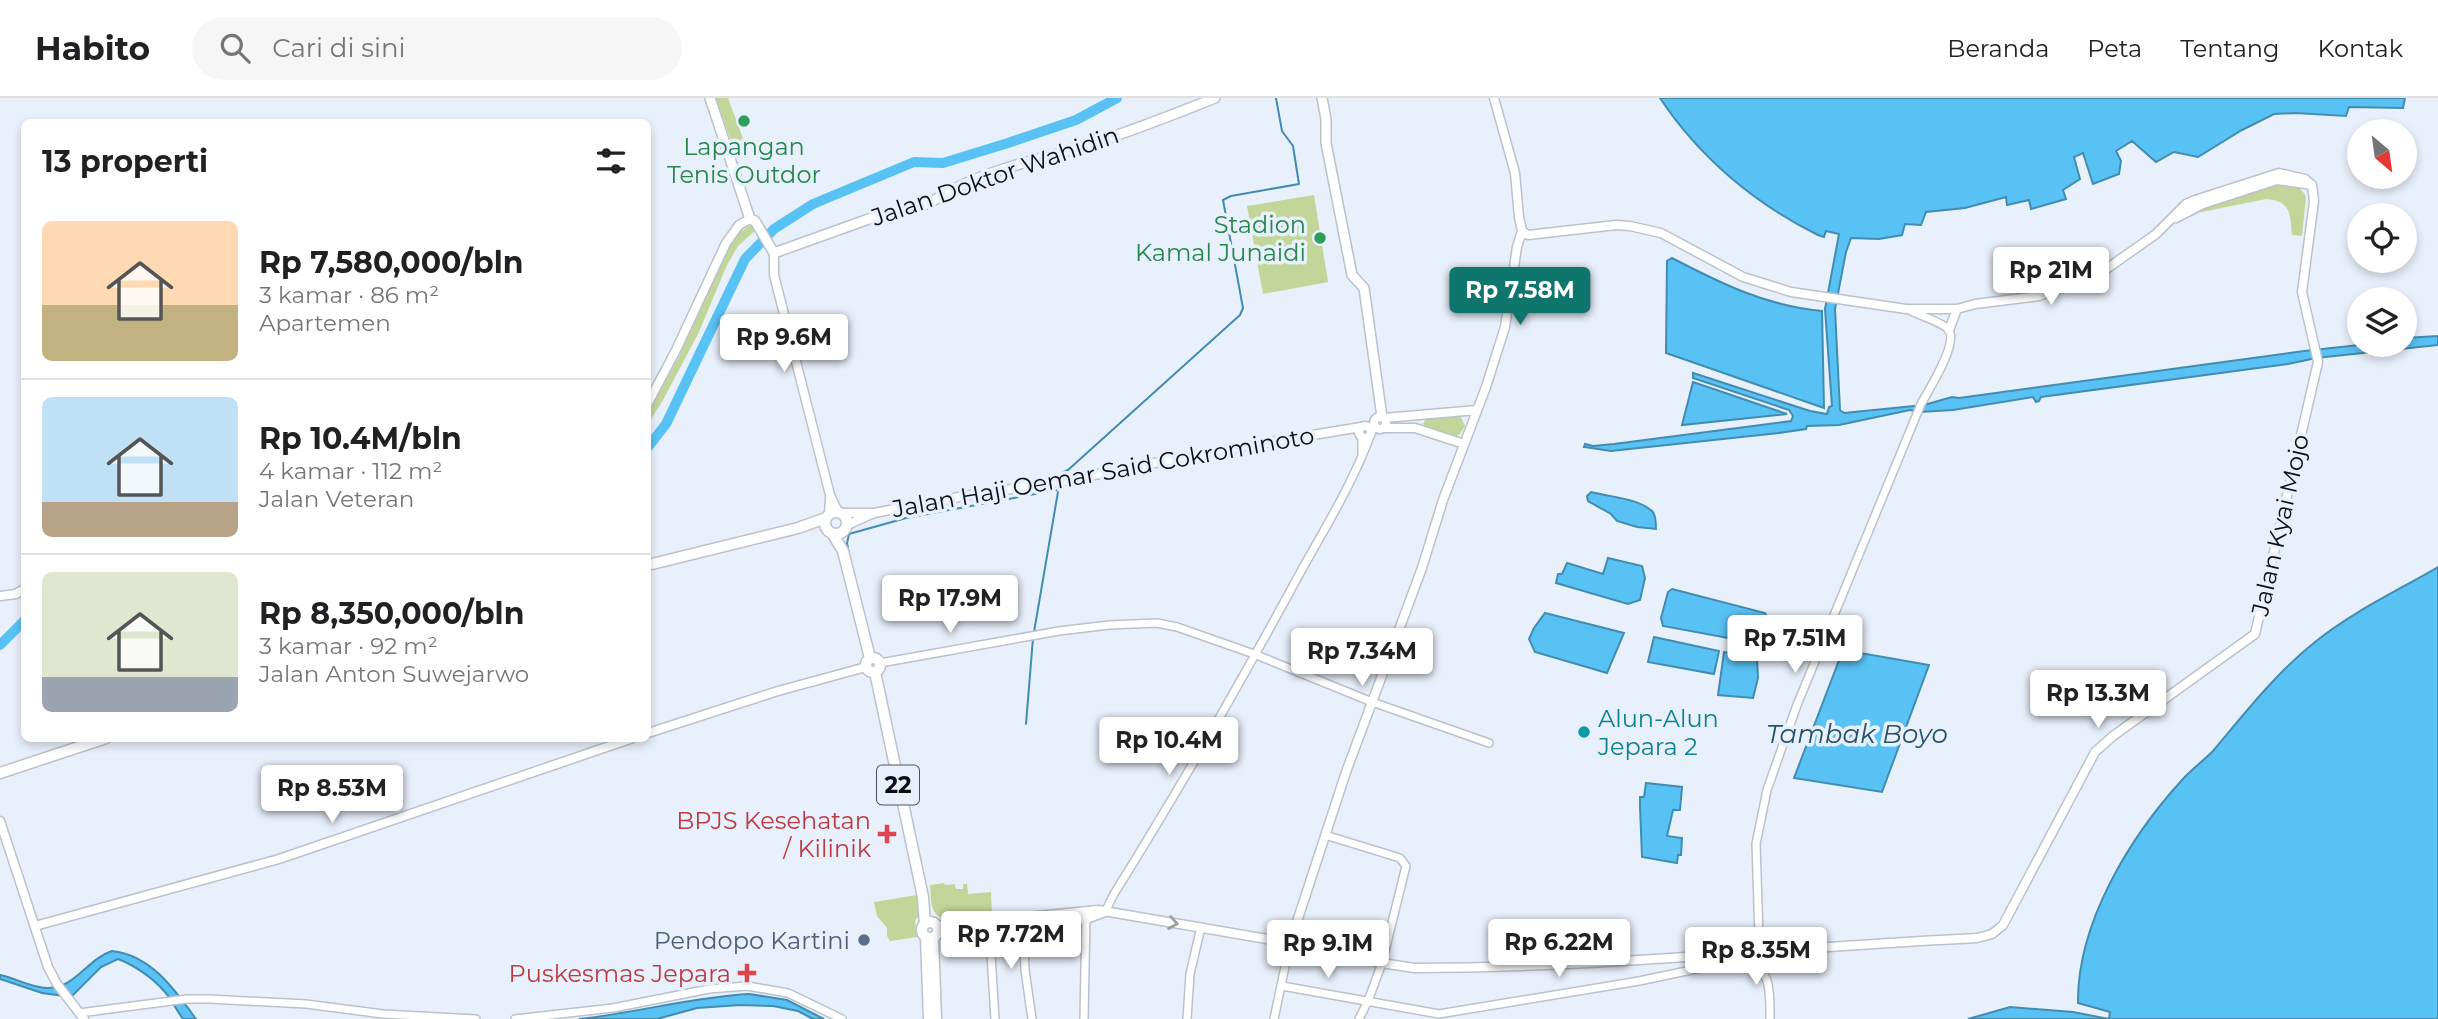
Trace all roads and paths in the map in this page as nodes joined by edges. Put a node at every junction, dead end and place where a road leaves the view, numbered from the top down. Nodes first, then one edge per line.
1 (710, 98) edge
2 (1215, 98) edge
3 (1322, 98) edge
4 (1494, 98) edge
5 (753, 223) junction
6 (1522, 231) junction
7 (773, 250) junction
8 (1906, 309) junction
9 (1957, 309) junction
10 (1949, 330) junction
11 (651, 397) edge
12 (1477, 410) junction
13 (1414, 416) junction
14 (1373, 427) junction
15 (1415, 428) junction
16 (1464, 444) junction
17 (874, 513) junction
18 (832, 519) junction
19 (846, 527) junction
20 (843, 551) junction
21 (651, 564) edge
22 (21, 591) edge
23 (0, 596) edge
24 (1254, 654) junction
25 (873, 665) junction
26 (1372, 702) junction
27 (651, 732) edge
28 (94, 742) edge
29 (621, 742) edge
30 (1489, 743) dead end
31 (0, 773) edge
32 (0, 821) edge
33 (1325, 835) junction
34 (1105, 912) junction
35 (1086, 915) junction
36 (1024, 921) junction
37 (989, 924) junction
38 (35, 926) junction
39 (1200, 927) junction
40 (932, 930) junction
41 (1290, 943) junction
42 (1760, 952) junction
43 (1739, 953) junction
44 (1749, 958) junction
45 (1382, 963) junction
46 (1760, 967) junction
47 (1282, 986) junction
48 (1368, 1001) junction
49 (82, 1016) edge
50 (476, 1019) edge
51 (516, 1019) edge
52 (842, 1019) edge
53 (929, 1019) edge
54 (936, 1019) edge
55 (995, 1019) edge
56 (1032, 1019) edge
57 (1084, 1019) edge
58 (1187, 1019) edge
59 (1274, 1019) edge
60 (1359, 1019) edge
61 (1770, 1019) edge

1 - 5 main road
2 - 7 main road, Jalan Doktor Wahidin
3 - 14 main road
4 - 6 main road
5 - 7 main road
5 - 11 main road
6 - 8 main road
6 - 12 main road
7 - 18 main road
8 - 9 main road
8 - 10 street
9 - 10 main road
9 - 42 main road, Jalan Kyai Mojo
10 - 42 street
12 - 13 main road
12 - 16 main road
13 - 14 main road
13 - 15 main road
14 - 15 main road
14 - 17 main road, Jalan Haji Oemar Said Cokrominoto
14 - 24 street
15 - 16 main road
16 - 26 main road
17 - 18 main road
17 - 19 main road, Jalan Haji Oemar Said Cokrominoto
18 - 19 highway, 22
18 - 19 highway
18 - 20 highway, 22
18 - 21 highway
19 - 20 highway, 22
20 - 25 highway, 22
22 - 23 main road
24 - 25 street
24 - 26 street
24 - 34 street
25 - 27 main road
25 - 40 highway, 22
26 - 30 street
26 - 33 main road
28 - 31 highway
29 - 38 main road
32 - 38 main road
33 - 41 main road
33 - 45 street
34 - 35 main road
34 -> 39 main road, Jalan Kyai Mojo
35 - 36 main road
35 - 57 street
36 - 37 main road
36 - 56 street
37 - 40 main road
37 - 55 street
38 - 49 main road
39 - 41 main road, Jalan Kyai Mojo
39 - 58 street
40 - 53 highway, 22
40 - 54 highway, 22
41 - 45 main road, Jalan Kyai Mojo
41 - 47 street
42 - 43 main road, Jalan Kyai Mojo
42 - 46 street
43 - 44 street
43 - 45 main road, Jalan Kyai Mojo
44 - 46 street
44 - 48 street
45 - 48 street
46 - 61 street
47 - 48 street
47 - 59 street
48 - 60 street
49 - 50 street
51 - 52 street

